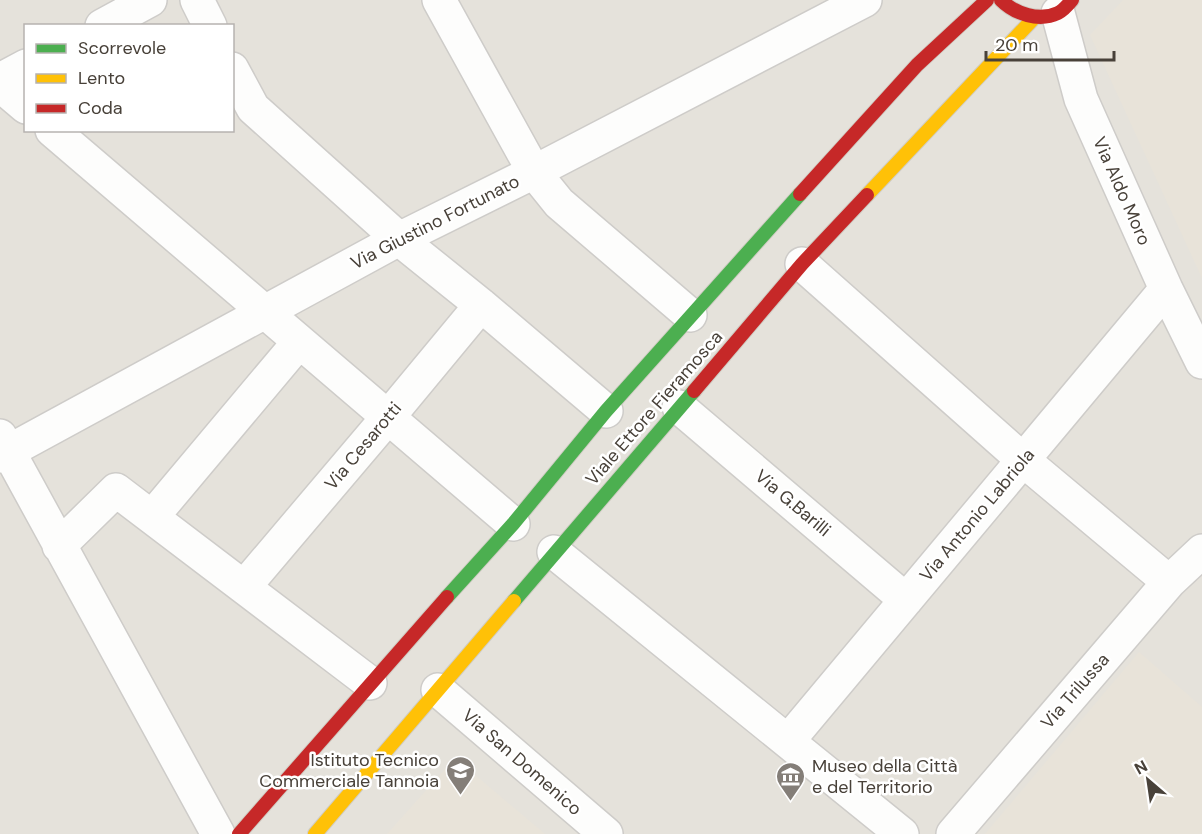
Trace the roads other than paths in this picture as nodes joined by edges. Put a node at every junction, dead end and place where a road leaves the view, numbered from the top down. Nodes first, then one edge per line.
1 (150, 0) edge
2 (197, 0) edge
3 (439, 0) edge
4 (865, 0) edge
5 (987, 0) edge
6 (1001, 0) edge
7 (1055, 10) edge
8 (106, 24) edge
9 (209, 24) edge
10 (24, 67) edge
11 (234, 73) edge
12 (0, 80) edge
13 (0, 86) edge
14 (24, 105) edge
15 (54, 132) edge
16 (534, 172) junction
17 (399, 239) junction
18 (802, 264) junction
19 (1166, 289) junction
20 (481, 304) junction
21 (263, 312) junction
22 (690, 315) junction
23 (299, 342) junction
24 (1202, 363) edge
25 (679, 406) junction
26 (606, 411) junction
27 (389, 416) junction
28 (3, 448) edge
29 (1023, 460) junction
30 (152, 517) junction
31 (513, 524) junction
32 (59, 546) junction
33 (1202, 551) edge
34 (554, 552) junction
35 (1169, 582) junction
36 (244, 587) junction
37 (906, 600) junction
38 (370, 683) junction
39 (438, 690) junction
40 (788, 741) junction
41 (218, 834) edge
42 (239, 834) edge
43 (315, 834) edge
44 (606, 834) edge
45 (902, 834) edge
46 (953, 834) edge

1 - 8 street
2 - 9 street
3 - 16 street
4 - 16 street, Via Giustino Fortunato
5 - 22 main road
6 - 7 main road
7 - 18 main road, Viale Ettore Fieramosca
7 - 19 street, Via Aldo Moro
10 - 12 street
11 - 17 street
13 - 14 street
15 - 21 street
16 - 17 street, Via Giustino Fortunato
16 - 22 street
17 - 20 street
17 - 21 street, Via Giustino Fortunato
18 - 25 main road, Viale Ettore Fieramosca
18 - 29 street
19 - 24 street, Via Aldo Moro
19 - 29 street, Via Antonio Labriola
20 - 26 street
20 - 27 street, Via Cesarotti
21 - 23 street
21 - 28 street, Via Giustino Fortunato
22 - 26 main road
23 - 27 street
23 - 30 street
25 - 34 main road, Viale Ettore Fieramosca
25 - 37 street, Via G.Barilli
26 - 31 main road
27 - 31 street
27 - 36 street, Via Cesarotti
28 - 32 street
29 - 35 street
29 - 37 street, Via Antonio Labriola
30 - 32 street
30 - 36 street
31 - 38 main road
32 - 41 street
33 - 35 street, Via Trilussa
34 - 39 main road, Viale Ettore Fieramosca
34 - 40 street
35 - 46 street, Via Trilussa
36 - 38 street
37 - 40 street, Via Antonio Labriola
38 - 42 main road
39 - 43 main road, Viale Ettore Fieramosca
39 - 44 street, Via San Domenico
40 - 45 street

